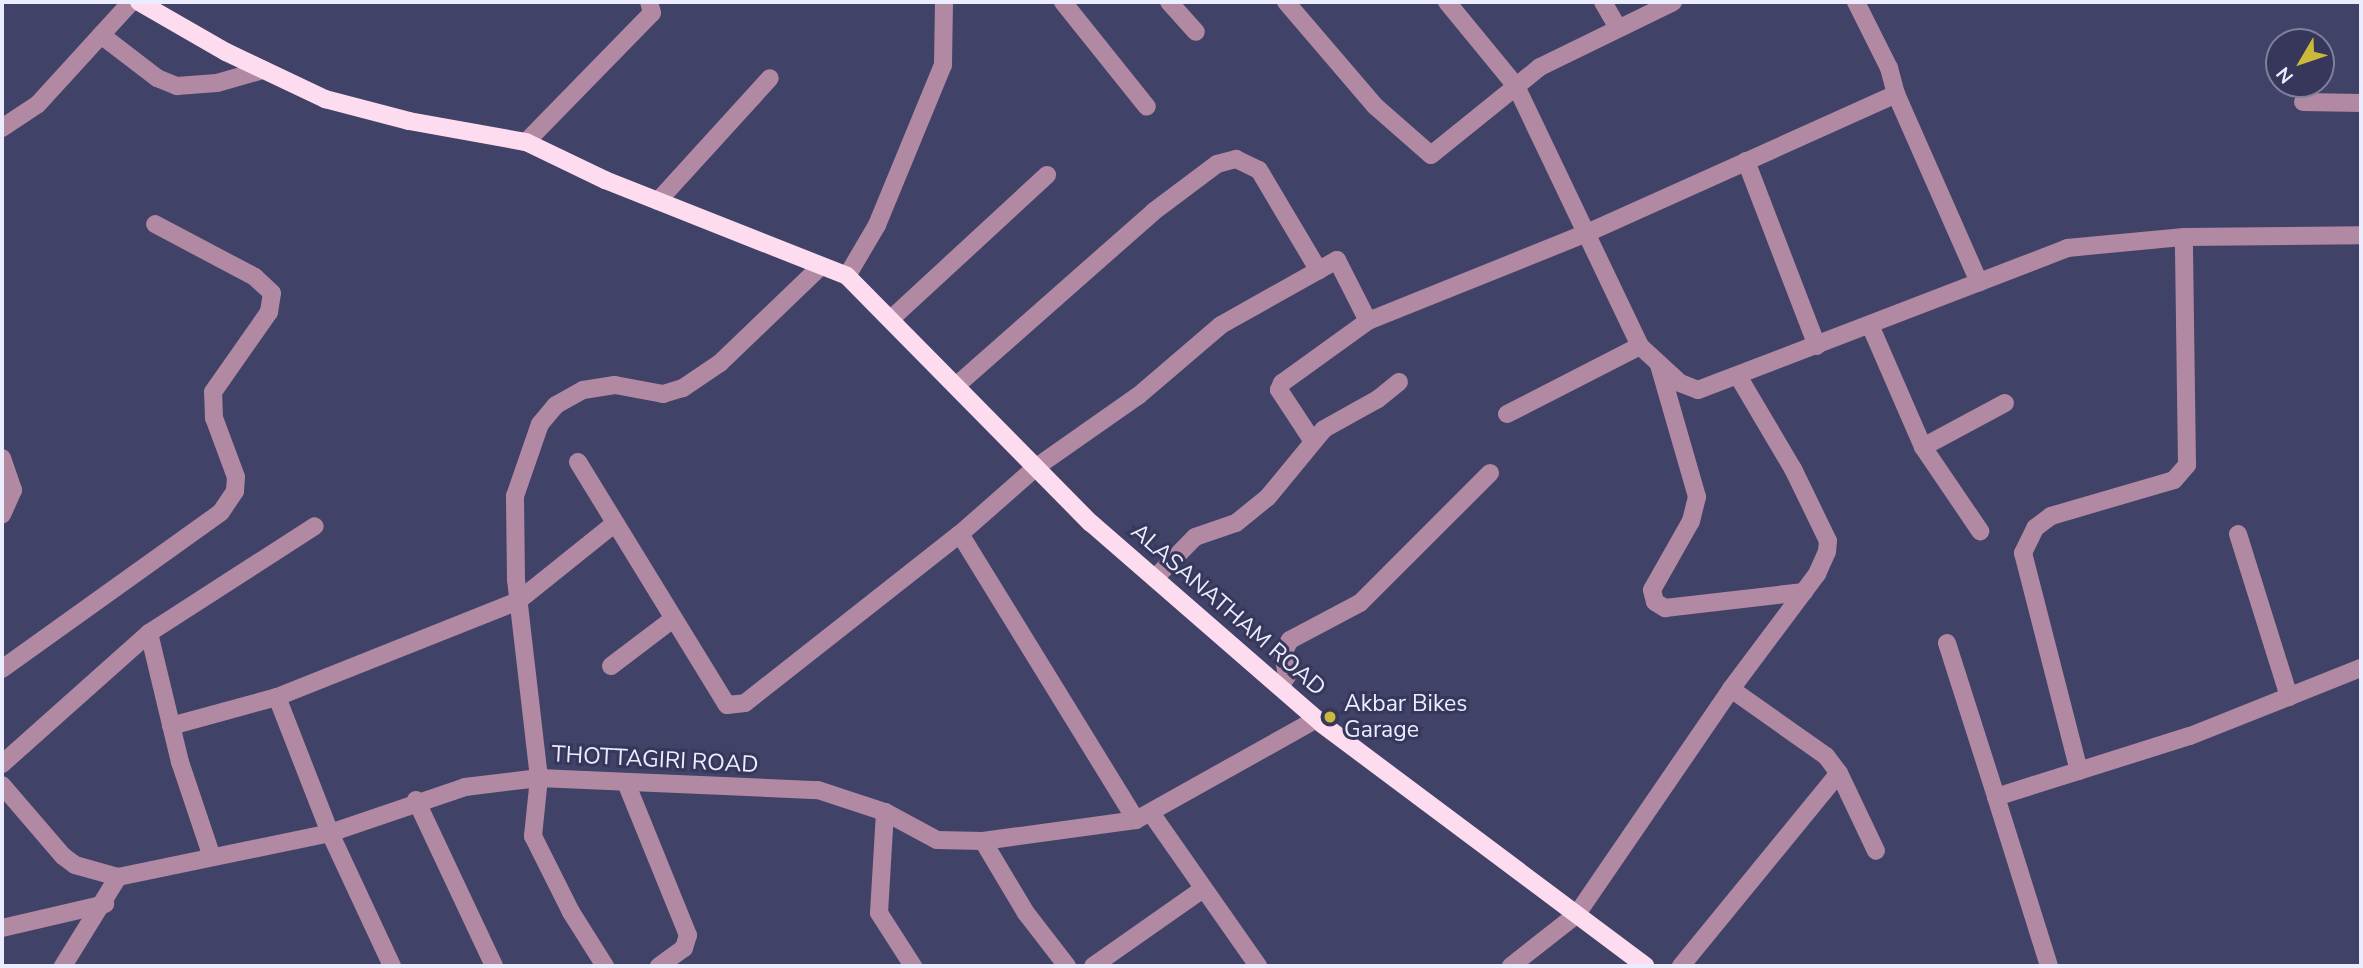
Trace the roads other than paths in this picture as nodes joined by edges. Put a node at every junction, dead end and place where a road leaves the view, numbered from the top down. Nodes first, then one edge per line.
1 (131, 2) edge
2 (139, 2) edge
3 (944, 2) edge
4 (1063, 2) edge
5 (1169, 2) edge
6 (1286, 2) edge
7 (1447, 2) edge
8 (1603, 2) edge
9 (1672, 2) edge
10 (1856, 2) edge
11 (654, 5) edge
12 (1618, 28) junction
13 (1196, 32) dead end
14 (101, 35) junction
15 (263, 70) junction
16 (770, 78) dead end
17 (1516, 86) junction
18 (1896, 94) junction
19 (2303, 102) dead end
20 (2361, 103) edge
21 (1147, 107) dead end
22 (2, 128) edge
23 (526, 142) junction
24 (1746, 161) junction
25 (1048, 175) dead end
26 (658, 201) junction
27 (155, 225) dead end
28 (1587, 233) junction
29 (2361, 235) edge
30 (2184, 237) junction
31 (821, 266) junction
32 (1319, 271) junction
33 (847, 276) junction
34 (1979, 282) junction
35 (892, 318) junction
36 (1368, 321) junction
37 (1870, 325) junction
38 (1640, 346) junction
39 (1817, 346) junction
40 (1659, 364) junction
41 (1738, 376) junction
42 (1399, 382) dead end
43 (957, 386) junction
44 (2005, 403) dead end
45 (1507, 414) dead end
46 (1312, 440) junction
47 (1923, 447) junction
48 (2, 458) edge
49 (578, 462) dead end
50 (1035, 468) junction
51 (1490, 473) dead end
52 (2, 515) edge
53 (614, 524) junction
54 (315, 526) dead end
55 (1980, 531) dead end
56 (960, 534) junction
57 (2238, 534) dead end
58 (1155, 579) junction
59 (1804, 592) junction
60 (518, 601) junction
61 (673, 619) junction
62 (149, 633) junction
63 (1947, 643) dead end
64 (611, 666) dead end
65 (2361, 668) edge
66 (2, 669) edge
67 (1280, 687) junction
68 (1731, 689) junction
69 (277, 697) junction
70 (2289, 697) junction
71 (1317, 719) junction
72 (170, 726) junction
73 (2, 764) edge
74 (2079, 771) junction
75 (1839, 773) junction
76 (539, 778) junction
77 (2, 785) edge
78 (626, 785) junction
79 (1996, 797) junction
80 (416, 800) junction
81 (885, 812) junction
82 (1143, 817) junction
83 (330, 833) junction
84 (983, 841) junction
85 (1876, 851) dead end
86 (212, 857) junction
87 (118, 877) junction
88 (1203, 889) junction
89 (105, 904) junction
90 (1577, 914) junction
91 (2, 928) edge
92 (63, 966) edge
93 (391, 966) edge
94 (494, 966) edge
95 (605, 966) edge
96 (659, 966) edge
97 (913, 966) edge
98 (1067, 966) edge
99 (1093, 966) edge
100 (1258, 966) edge
101 (1511, 966) edge
102 (1645, 966) edge
103 (1681, 966) edge
104 (2049, 966) edge

1 - 14 street
2 - 15 main road
3 - 33 street
4 - 21 street
5 - 13 street
6 - 17 street
7 - 17 street
8 - 12 street
9 - 12 street
10 - 18 street
11 - 23 street
12 - 17 street
14 - 15 street
14 - 22 street
15 - 23 main road
16 - 26 street
17 - 28 street
18 - 24 street
18 - 34 street
19 - 20 street
23 - 26 main road
24 - 28 street
24 - 39 street
25 - 35 street
26 - 31 main road
27 - 66 street
28 - 36 street
28 - 38 street
29 - 30 street
30 - 34 street
30 - 74 street
31 - 33 main road
31 - 60 street
32 - 36 street
32 - 43 street
32 - 50 street
33 - 35 main road, ALASANATHAM ROAD
34 - 37 street
35 - 43 main road, ALASANATHAM ROAD
36 - 46 street
37 - 39 street
37 - 47 street
38 - 40 street
38 - 45 street
39 - 41 street
40 - 41 street
40 - 59 street
41 - 59 street
42 - 46 street
43 - 50 main road, ALASANATHAM ROAD
44 - 47 street
46 - 58 street
47 - 55 street
48 - 52 street
49 - 53 street
50 - 56 street
50 - 58 main road, ALASANATHAM ROAD
51 - 67 street
53 - 60 street
53 - 61 street
54 - 62 street
56 - 61 street
56 - 82 street
57 - 70 street
58 - 67 main road, ALASANATHAM ROAD
59 - 68 street
60 - 69 street
60 - 76 street
61 - 64 street
62 - 72 street
62 - 73 street
63 - 79 street
65 - 70 street
67 - 71 main road, ALASANATHAM ROAD
68 - 75 street
68 - 90 street
69 - 72 street
69 - 83 street
70 - 74 street
71 - 82 street, THOTTAGIRI ROAD
71 - 90 main road, ALASANATHAM ROAD
72 - 86 street
74 - 79 street
75 - 85 street
75 - 103 street
76 - 78 street, THOTTAGIRI ROAD
76 - 80 street, THOTTAGIRI ROAD
76 - 95 street
77 - 87 street
78 - 81 street, THOTTAGIRI ROAD
78 - 96 street
79 - 104 street
80 - 83 street, THOTTAGIRI ROAD
80 - 94 street
81 - 84 street, THOTTAGIRI ROAD
81 - 97 street
82 - 84 street, THOTTAGIRI ROAD
82 - 88 street
83 - 86 street, THOTTAGIRI ROAD
83 - 93 street
84 - 98 street
86 - 87 street, THOTTAGIRI ROAD
87 - 89 street
88 - 99 street
88 - 100 street
89 - 91 street
89 - 92 street
90 - 101 street
90 - 102 main road, ALASANATHAM ROAD

